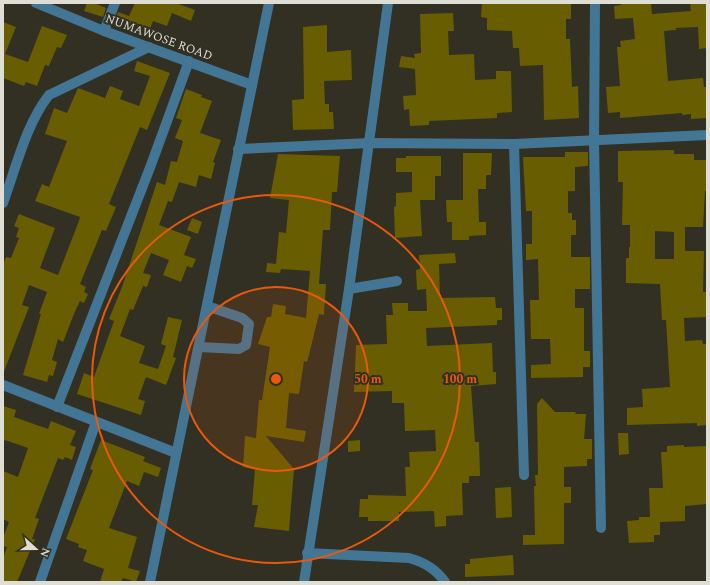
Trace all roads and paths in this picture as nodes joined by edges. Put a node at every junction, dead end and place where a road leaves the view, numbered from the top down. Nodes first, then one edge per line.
1 (36, 3) edge
2 (114, 3) edge
3 (269, 3) edge
4 (388, 3) edge
5 (595, 3) edge
6 (104, 31) junction
7 (149, 47) junction
8 (189, 61) junction
9 (252, 86) junction
10 (707, 135) edge
11 (594, 141) junction
12 (370, 143) junction
13 (514, 144) junction
14 (238, 149) junction
15 (3, 203) edge
16 (397, 281) dead end
17 (349, 289) junction
18 (207, 306) junction
19 (199, 347) junction
20 (3, 386) edge
21 (58, 408) junction
22 (96, 422) junction
23 (176, 453) junction
24 (524, 475) dead end
25 (601, 528) dead end
26 (307, 552) junction
27 (40, 582) edge
28 (150, 582) edge
29 (304, 582) edge
30 (445, 582) edge

1 - 6 street, NUMAWOSE ROAD
2 - 6 street
3 - 9 street
4 - 12 street
5 - 11 street
6 - 7 street, NUMAWOSE ROAD
7 - 8 street, NUMAWOSE ROAD
7 - 15 street
8 - 9 street, NUMAWOSE ROAD
8 - 21 street
9 - 14 street
10 - 11 street
11 - 13 street
11 - 25 street
12 - 13 street
12 - 14 street
12 - 17 street
13 - 24 street
14 - 18 street
16 - 17 street
17 - 26 street
18 - 19 street
18 - 19 street
19 - 23 street
20 - 21 street
21 - 22 street
22 - 23 street
22 - 27 street
23 - 28 street
26 - 29 street
26 - 30 street

